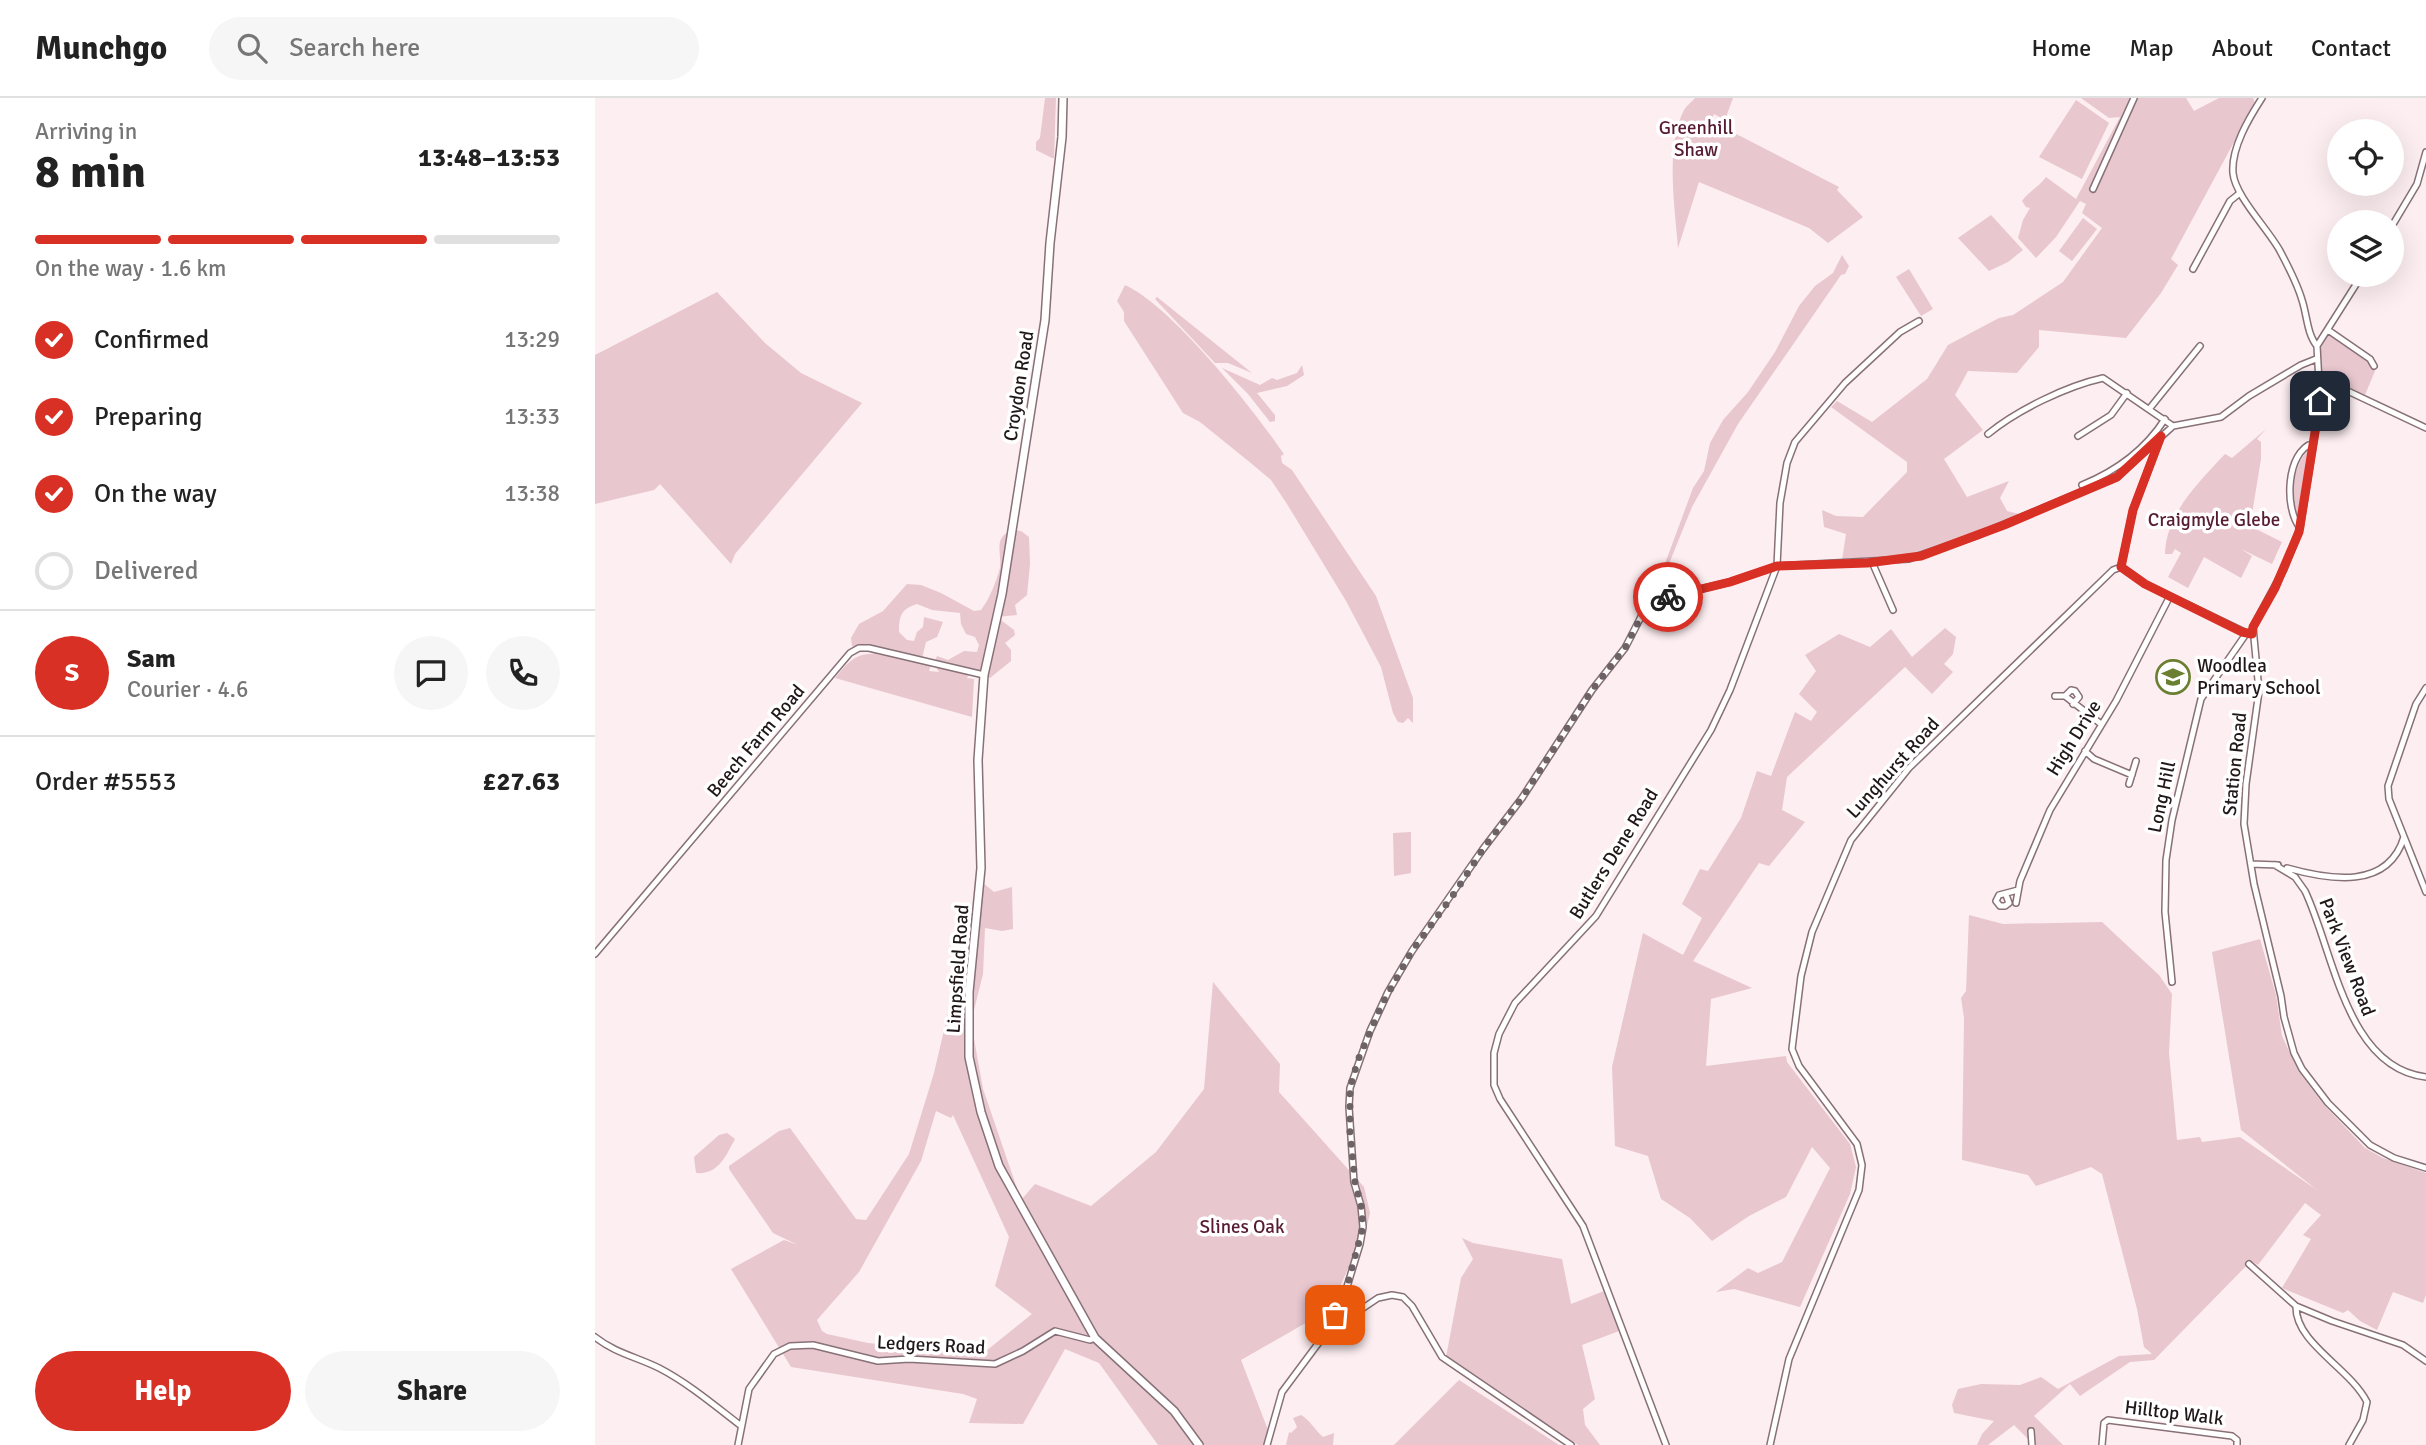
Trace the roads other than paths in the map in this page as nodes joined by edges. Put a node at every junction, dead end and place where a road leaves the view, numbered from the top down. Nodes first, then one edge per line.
1 (1063, 98) edge
2 (2134, 98) edge
3 (2262, 98) edge
4 (2426, 152) edge
5 (2093, 189) dead end
6 (2240, 193) junction
7 (2402, 210) edge
8 (2193, 269) dead end
9 (2355, 287) edge
10 (1919, 321) dead end
11 (2329, 330) junction
12 (2200, 346) dead end
13 (2317, 346) junction
14 (2316, 359) junction
15 (2374, 366) dead end
16 (2318, 377) junction
17 (2127, 393) junction
18 (2150, 408) junction
19 (2165, 419) junction
20 (2173, 426) junction
21 (2426, 428) edge
22 (1989, 434) dead end
23 (2078, 436) dead end
24 (2161, 436) junction
25 (2313, 443) junction
26 (2082, 485) dead end
27 (2300, 528) junction
28 (1872, 562) junction
29 (1777, 566) junction
30 (2121, 567) junction
31 (2171, 596) junction
32 (1893, 610) dead end
33 (2249, 634) junction
34 (984, 675) junction
35 (2426, 688) edge
36 (2055, 696) dead end
37 (2065, 696) junction
38 (2073, 704) junction
39 (2101, 724) junction
40 (2085, 751) junction
41 (2136, 761) dead end
42 (2132, 775) junction
43 (2129, 784) dead end
44 (2404, 837) junction
45 (2251, 864) junction
46 (2275, 865) junction
47 (2018, 890) junction
48 (2426, 892) edge
49 (2006, 894) dead end
50 (2016, 903) dead end
51 (595, 954) edge
52 (2172, 982) dead end
53 (2426, 1077) edge
54 (2426, 1168) edge
55 (2249, 1264) dead end
56 (2296, 1306) junction
57 (1334, 1323) junction
58 (595, 1337) edge
59 (1095, 1338) junction
60 (2426, 1362) edge
61 (740, 1425) junction
62 (2031, 1431) dead end
63 (738, 1445) edge
64 (1199, 1445) edge
65 (1267, 1445) edge
66 (1571, 1445) edge
67 (1666, 1445) edge
68 (1770, 1445) edge
69 (2032, 1445) edge
70 (2102, 1445) edge
71 (2237, 1445) edge
72 (2349, 1445) edge

1 - 34 main road, Croydon Road
2 - 5 street
3 - 6 street
4 - 7 street
6 - 8 street
6 - 13 street
9 - 11 street
10 - 29 street, Butlers Dene Road
11 - 13 street
11 - 15 street
12 - 18 street
13 - 14 street
14 - 16 street
14 - 20 street
16 - 21 street
16 - 25 street
17 - 18 street
17 - 22 street
17 - 23 street
18 - 19 street
19 - 20 street
19 - 26 street
20 - 24 street
24 - 28 street
24 - 30 street
25 - 27 street
25 - 27 street
27 - 33 street
28 - 29 street
28 - 32 street
29 - 57 street
29 - 67 street, Butlers Dene Road
30 - 31 street
30 - 68 street, Lunghurst Road
31 - 33 street
31 - 39 street, High Drive
33 - 45 street, Station Road
33 - 52 street, Long Hill
34 - 51 street, Beech Farm Road
34 - 59 main road, Limpsfield Road
35 - 44 street
36 - 37 street
37 - 38 street
37 - 38 street
38 - 39 street
39 - 40 street, High Drive
40 - 42 street
40 - 47 street, High Drive
41 - 42 street
42 - 43 street
44 - 46 street
44 - 48 street
45 - 46 street
45 - 54 street, Station Road
46 - 53 street, Park View Road
47 - 49 street
47 - 50 street, High Drive
55 - 56 street
56 - 60 street
56 - 72 street
57 - 65 street
57 - 66 street
58 - 61 street
59 - 61 street, Ledgers Road
59 - 64 main road, Limpsfield Road
61 - 63 street, Ledgers Road
62 - 69 street
70 - 71 street, Hilltop Walk

